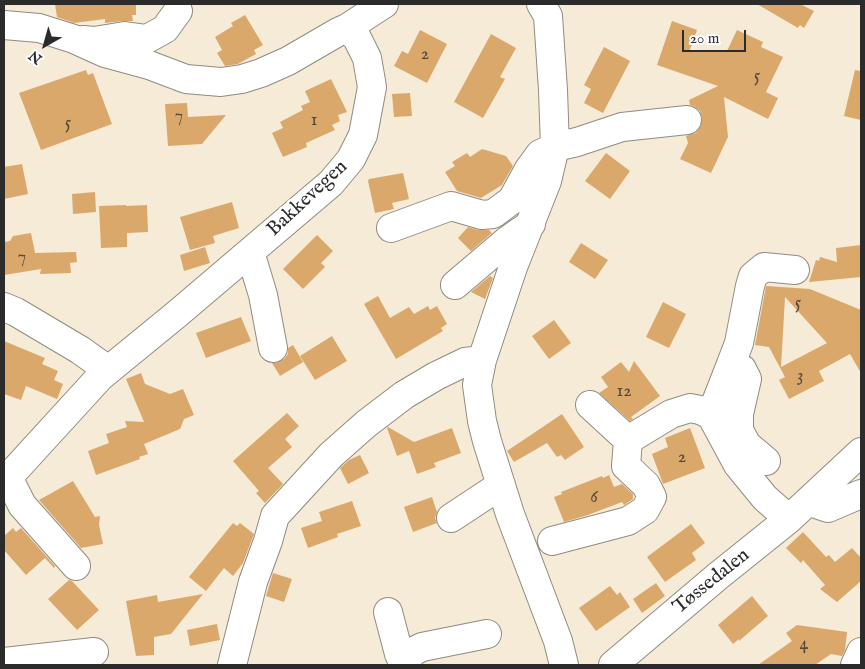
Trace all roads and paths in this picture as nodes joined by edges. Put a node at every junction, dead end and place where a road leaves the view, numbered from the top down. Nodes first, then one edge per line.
1 (384, 4) edge
2 (548, 8) edge
3 (178, 11) dead end
4 (4, 25) edge
5 (347, 28) junction
6 (74, 39) junction
7 (687, 120) dead end
8 (555, 147) junction
9 (531, 224) junction
10 (391, 228) dead end
11 (250, 252) junction
12 (796, 270) dead end
13 (455, 285) dead end
14 (4, 307) edge
15 (273, 348) dead end
16 (482, 360) junction
17 (731, 364) junction
18 (108, 370) junction
19 (590, 405) dead end
20 (711, 415) junction
21 (628, 440) junction
22 (861, 452) edge
23 (766, 461) dead end
24 (6, 480) edge
25 (501, 485) junction
26 (861, 494) edge
27 (810, 500) junction
28 (452, 518) dead end
29 (789, 519) junction
30 (552, 541) dead end
31 (76, 566) dead end
32 (388, 612) dead end
33 (488, 634) dead end
34 (94, 652) dead end
35 (861, 652) edge
36 (4, 662) edge
37 (232, 665) edge
38 (405, 665) edge
39 (564, 665) edge
40 (613, 665) edge
41 (855, 665) edge

1 - 5 street
2 - 8 street
3 - 6 street
4 - 6 street
5 - 6 street
5 - 11 street, Bakkevegen
7 - 8 street
8 - 9 street
8 - 10 street
9 - 13 street
9 - 16 street
11 - 15 street, Bakkevegen
11 - 18 street, Bakkevegen
12 - 17 street
14 - 18 street
16 - 25 street
16 - 37 street
17 - 20 street
17 - 23 street
18 - 24 street, Bakkevegen
19 - 21 street
20 - 21 street
20 - 29 street
21 - 30 street
22 - 27 street, Tøssedalen
24 - 31 street, Bakkevegen
25 - 28 street
25 - 39 street
26 - 27 street
27 - 29 street, Tøssedalen
29 - 40 street, Tøssedalen
32 - 38 street
33 - 38 street
34 - 36 street
35 - 41 street

